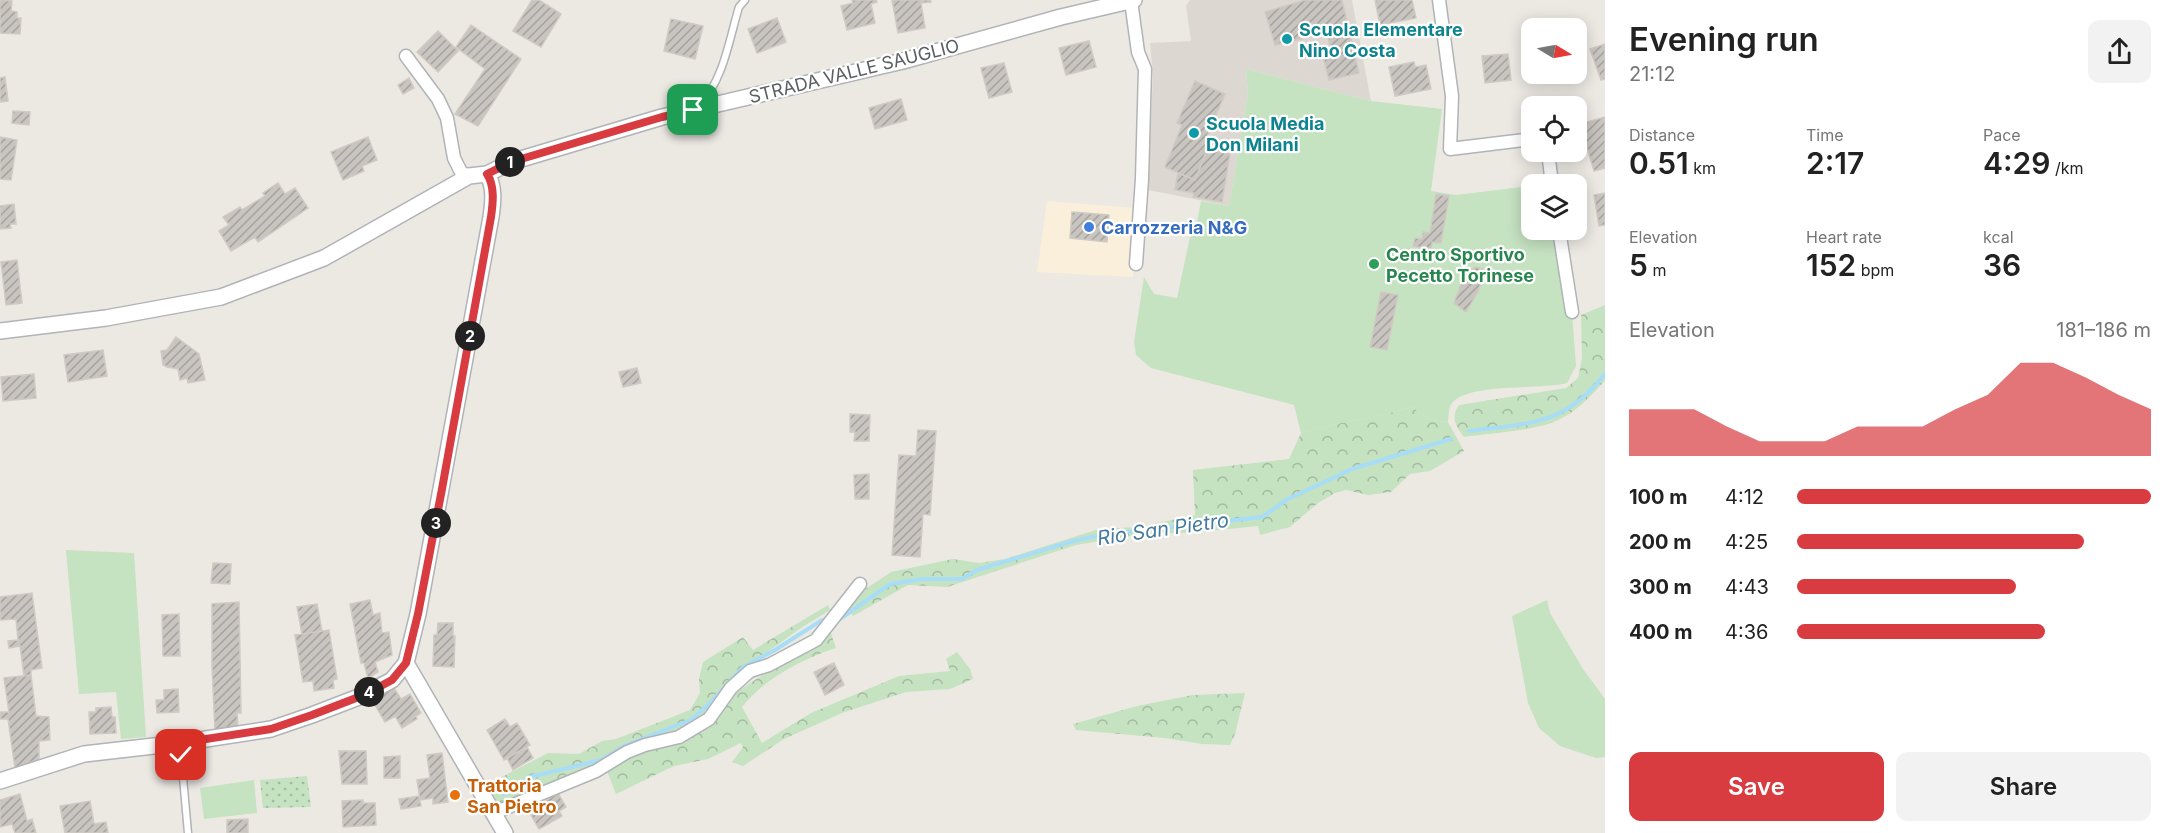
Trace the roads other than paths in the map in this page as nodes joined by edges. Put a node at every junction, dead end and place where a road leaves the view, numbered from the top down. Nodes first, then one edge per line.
1 (745, 0) edge
2 (1133, 0) edge
3 (1438, 0) edge
4 (406, 57) dead end
5 (693, 110) junction
6 (1521, 140) edge
7 (487, 174) junction
8 (469, 176) junction
9 (1561, 240) edge
10 (1136, 264) dead end
11 (1572, 312) dead end
12 (0, 331) edge
13 (860, 584) dead end
14 (406, 663) junction
15 (180, 743) junction
16 (0, 781) edge
17 (494, 813) junction
18 (188, 833) edge
19 (506, 833) edge

1 - 5 lane
2 - 5 street, STRADA VALLE SAUGLIO
2 - 10 street
3 - 6 street
4 - 8 street
5 - 7 street, STRADA VALLE SAUGLIO
7 - 8 street, STRADA VALLE SAUGLIO
7 - 14 street
8 - 12 street, STRADA VALLE SAUGLIO
9 - 11 street
13 - 17 street
14 - 15 street
14 - 17 street
15 - 16 street
15 - 18 lane
17 - 19 street

